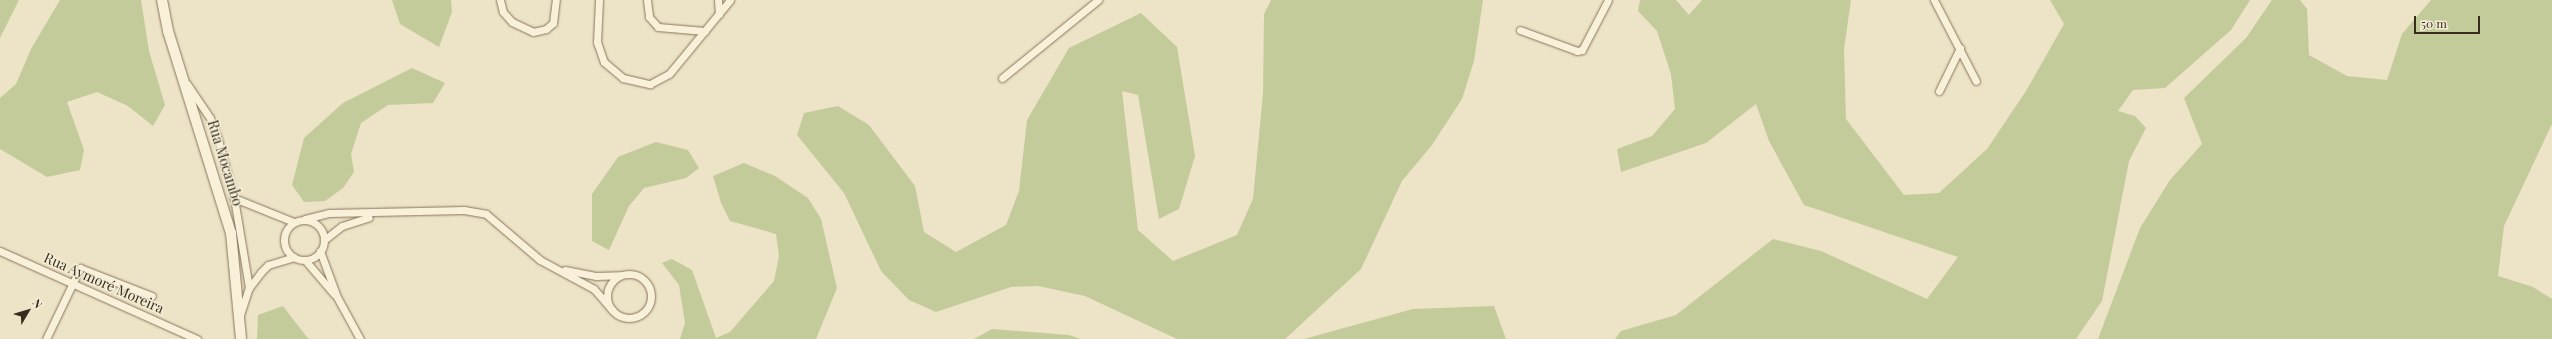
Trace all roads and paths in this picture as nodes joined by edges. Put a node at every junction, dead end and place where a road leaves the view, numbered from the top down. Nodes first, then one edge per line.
1 (162, 0) edge
2 (500, 0) edge
3 (556, 0) edge
4 (599, 0) edge
5 (647, 0) edge
6 (718, 0) edge
7 (730, 0) edge
8 (1098, 0) edge
9 (1608, 0) edge
10 (1934, 0) edge
11 (720, 14) junction
12 (1520, 30) dead end
13 (705, 31) junction
14 (1960, 48) junction
15 (1002, 78) dead end
16 (184, 80) junction
17 (1976, 81) dead end
18 (1939, 91) dead end
19 (234, 198) junction
20 (375, 215) junction
21 (305, 219) junction
22 (294, 222) junction
23 (324, 240) junction
24 (0, 251) edge
25 (320, 251) junction
26 (294, 257) junction
27 (305, 260) junction
28 (557, 268) junction
29 (623, 275) junction
30 (71, 283) junction
31 (249, 288) junction
32 (152, 296) dead end
33 (337, 297) junction
34 (612, 310) junction
35 (239, 317) junction
36 (46, 339) edge
37 (197, 339) edge
38 (241, 339) edge
39 (360, 339) edge

1 - 16 main road, Rua Mocambo
2 - 3 street
4 - 13 street
5 - 13 street
6 - 11 street
7 - 11 street
8 - 15 street
9 - 12 street
10 - 14 street
11 - 13 street
14 - 17 street
14 - 18 street
16 - 19 street
16 - 35 main road, Rua Mocambo
19 - 22 street
19 - 31 street
20 - 21 street
20 - 23 street
20 - 28 street
21 - 22 street
21 - 23 street
22 - 26 street
23 - 25 street
24 - 30 street, Rua Aymoré Moreira
25 - 27 street
25 - 33 street
26 - 27 street
26 - 31 street
27 - 33 street
28 - 29 street
28 - 34 street
29 - 34 street
29 - 34 street
30 - 32 street
30 - 36 street
30 - 37 street, Rua Aymoré Moreira
31 - 35 street
33 - 39 street
35 - 38 main road, Rua Mocambo

